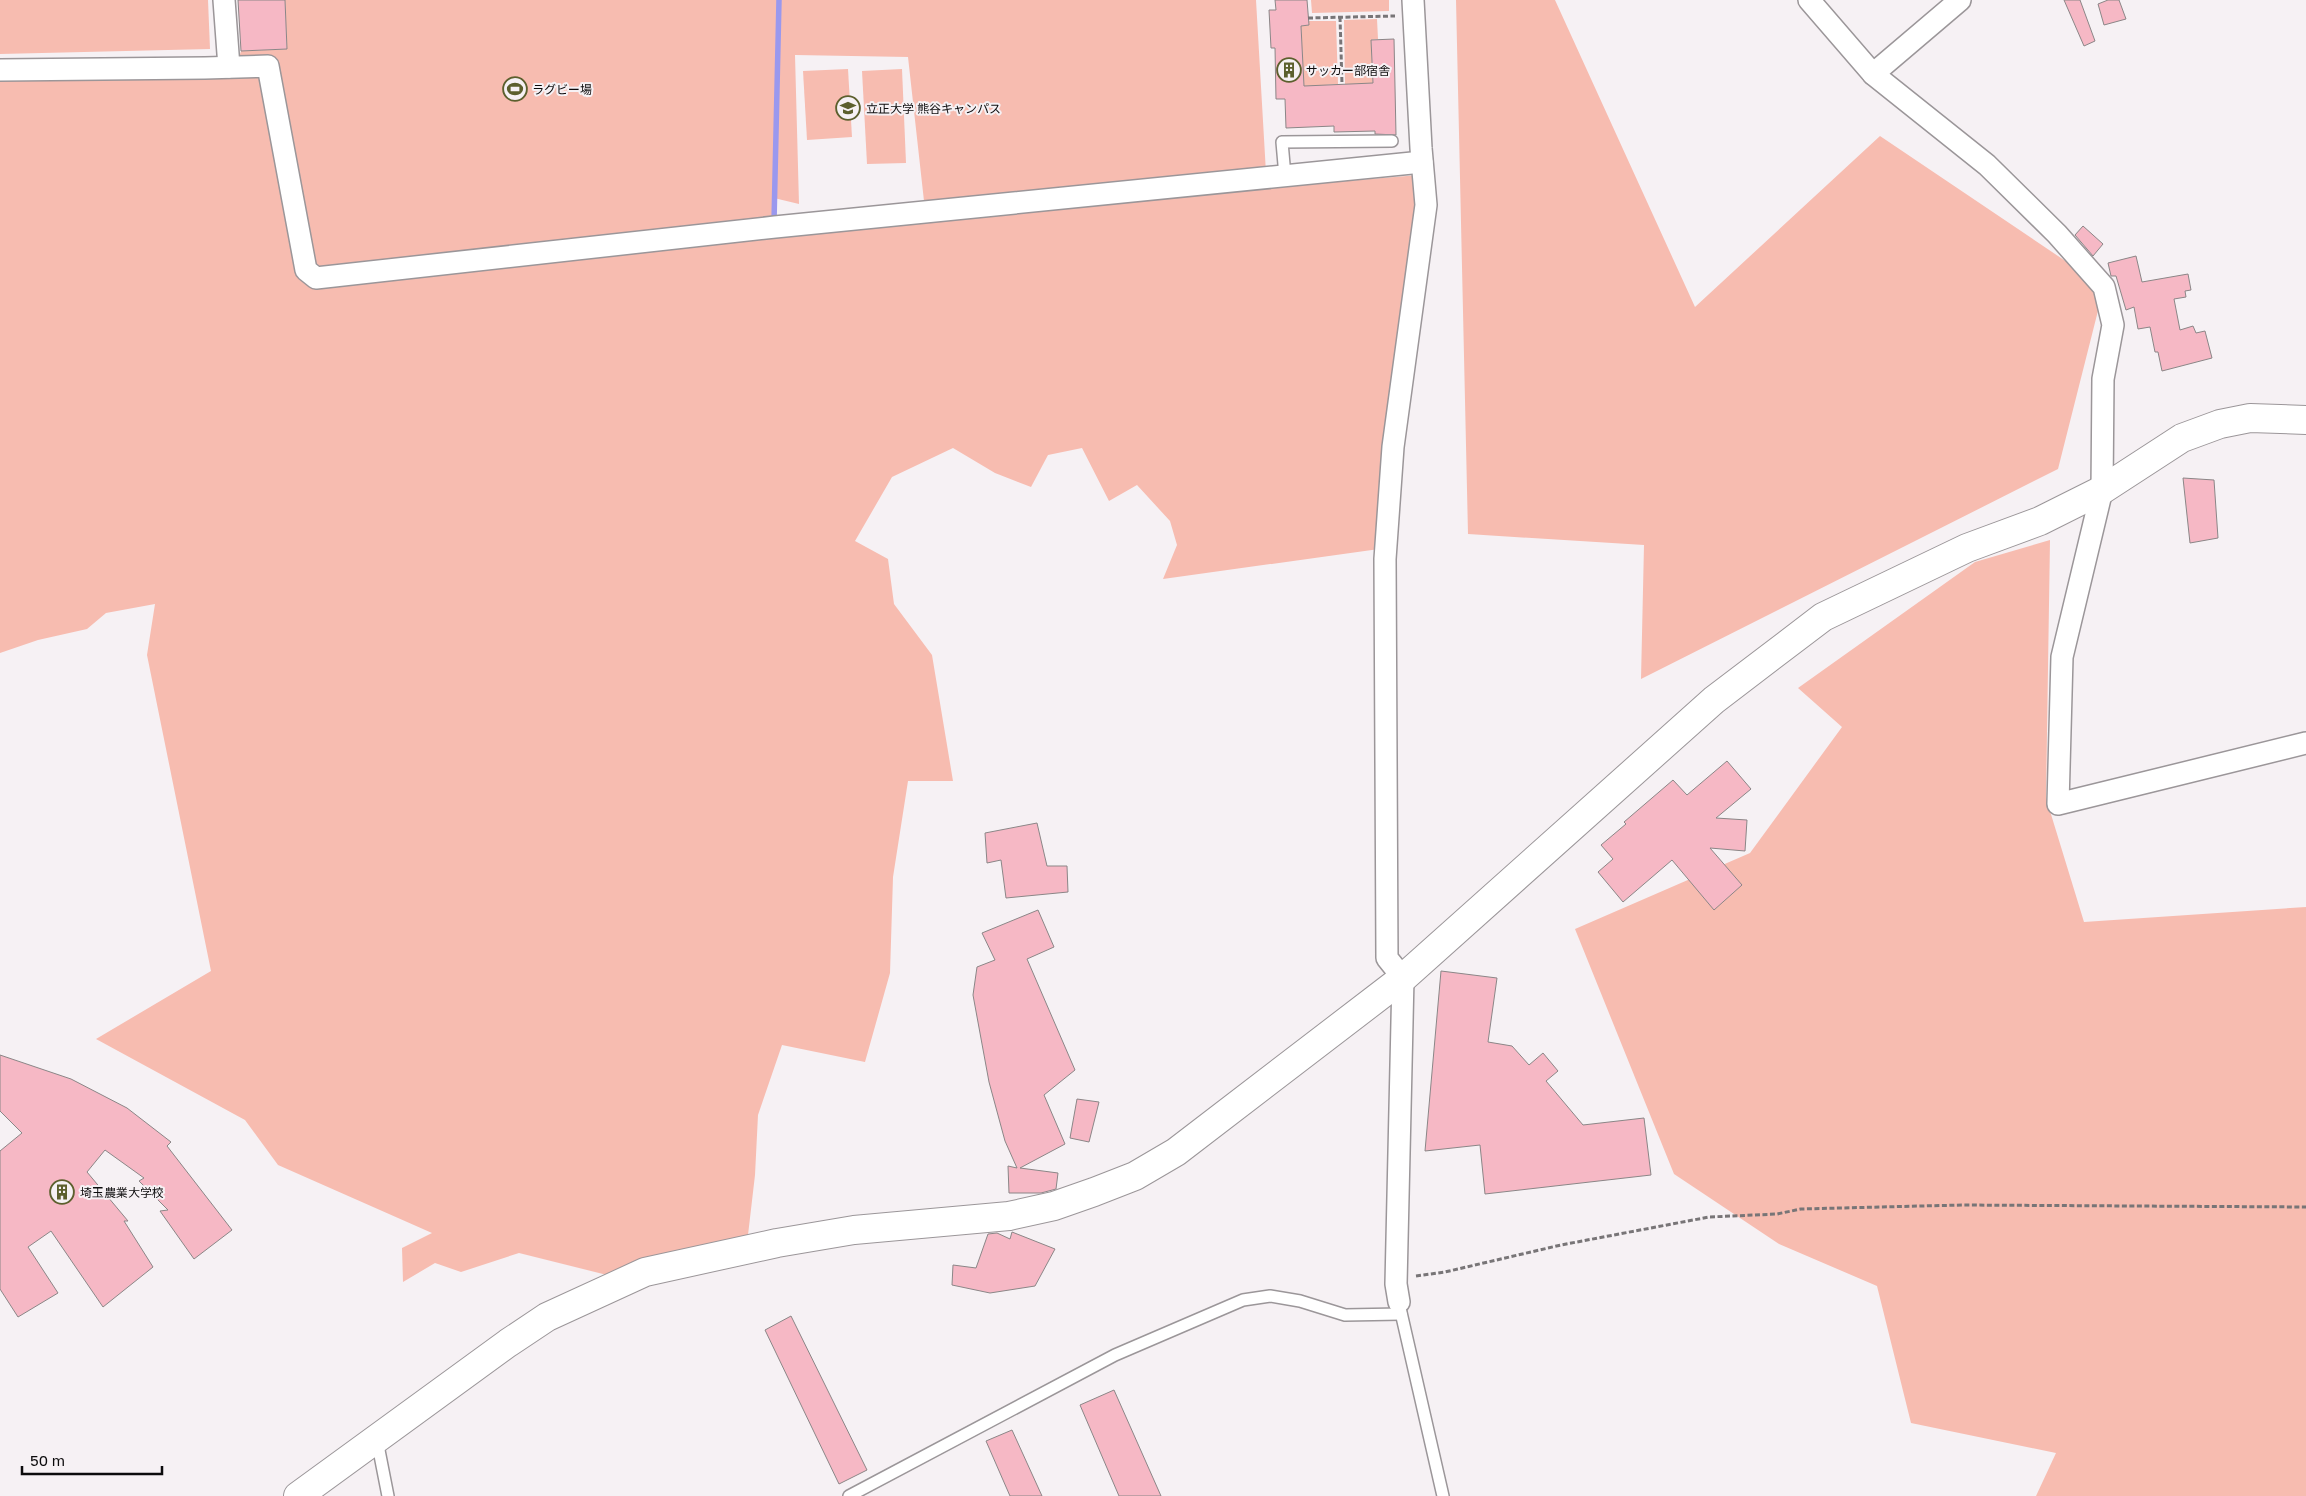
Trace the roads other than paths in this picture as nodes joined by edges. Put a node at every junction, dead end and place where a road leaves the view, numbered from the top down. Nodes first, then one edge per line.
1 (224, 0) edge
2 (1413, 0) edge
3 (1810, 0) edge
4 (1960, 0) edge
5 (229, 67) junction
6 (0, 70) edge
7 (1873, 74) junction
8 (1392, 141) dead end
9 (1422, 162) junction
10 (1285, 176) junction
11 (2306, 420) edge
12 (2102, 490) junction
13 (2306, 743) edge
14 (1403, 978) junction
15 (1400, 1308) junction
16 (377, 1440) junction
17 (311, 1492) edge
18 (388, 1496) edge
19 (849, 1496) edge
20 (1443, 1496) edge

1 - 5 street
2 - 9 street
3 - 7 street
4 - 7 street
5 - 6 street
5 - 10 street
7 - 12 street
8 - 10 lane
9 - 10 street
9 - 14 street
11 - 12 street
12 - 13 street
12 - 14 street
14 - 15 street
14 - 16 street
15 - 19 lane
15 - 20 lane
16 - 17 street
16 - 18 lane

